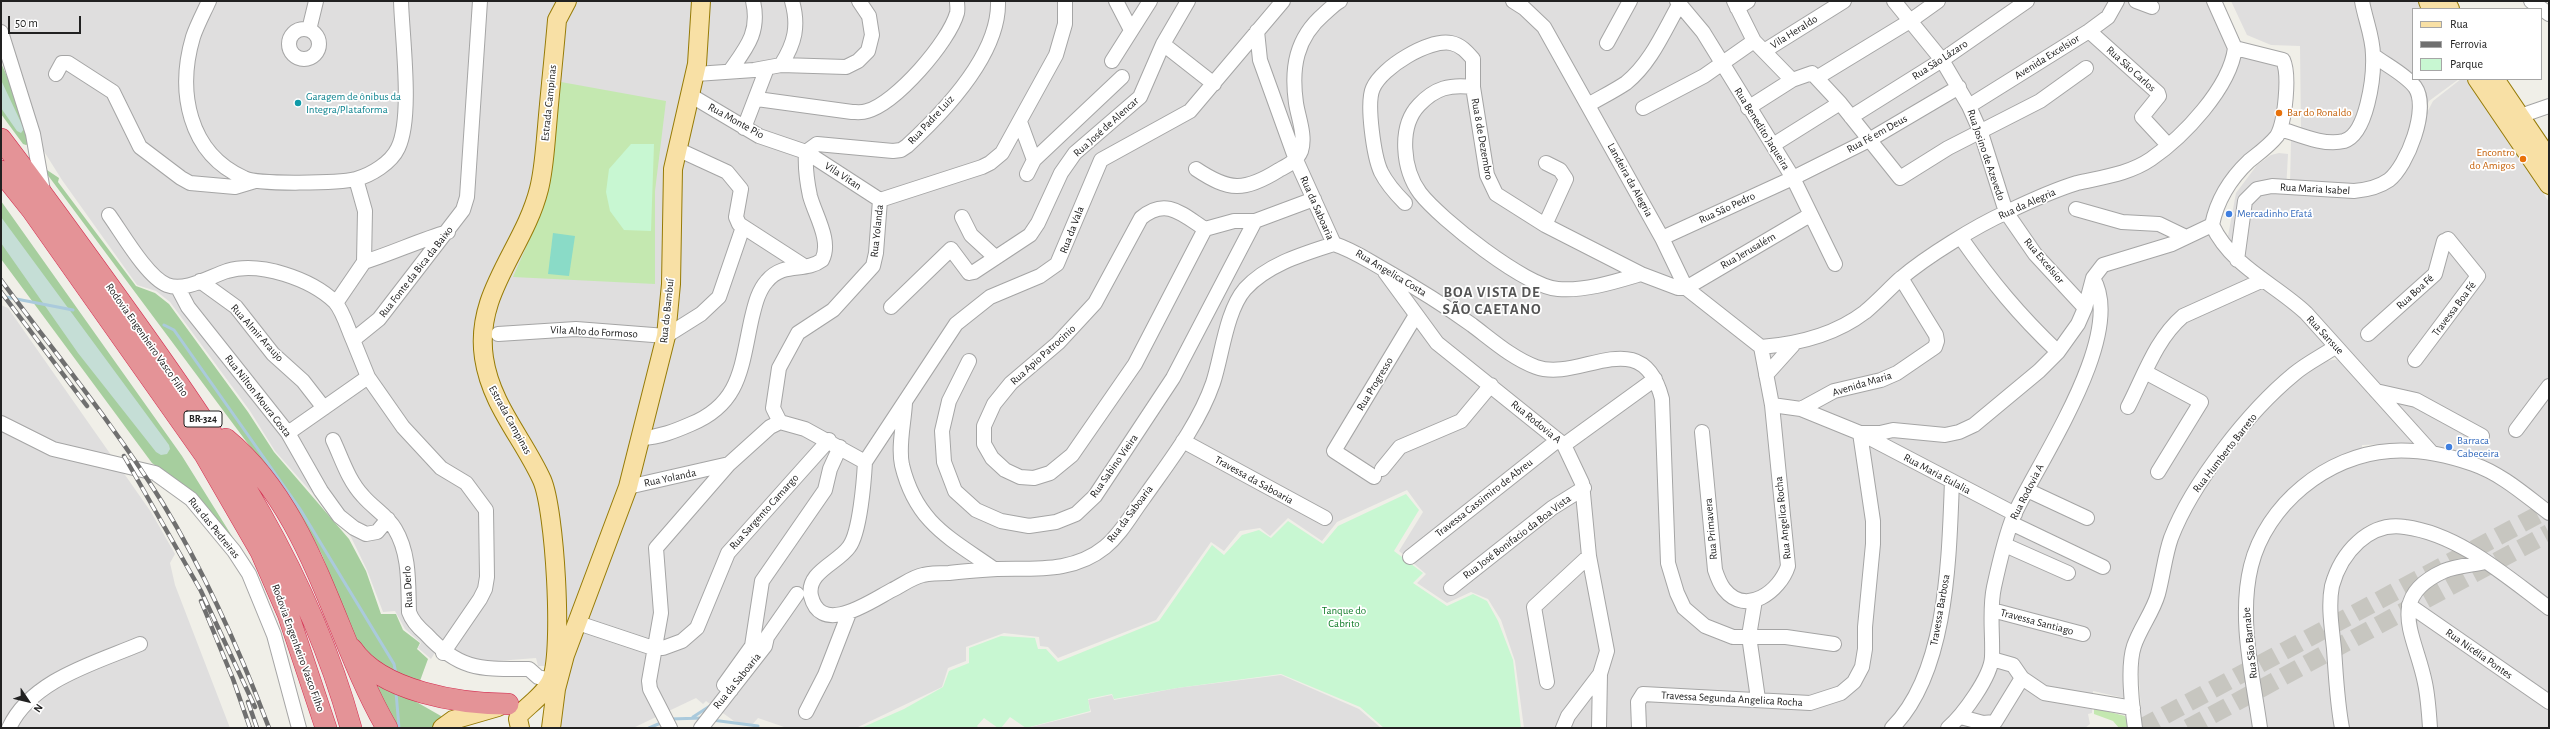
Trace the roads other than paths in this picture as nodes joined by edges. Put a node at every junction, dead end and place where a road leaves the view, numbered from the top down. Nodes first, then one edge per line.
1 (209, 1) edge
2 (316, 1) edge
3 (400, 1) edge
4 (480, 1) edge
5 (567, 1) edge
6 (700, 1) edge
7 (753, 1) edge
8 (792, 1) edge
9 (858, 1) edge
10 (957, 1) edge
11 (998, 1) edge
12 (1065, 1) edge
13 (1116, 1) edge
14 (1150, 1) edge
15 (1188, 1) edge
16 (1283, 1) edge
17 (1340, 1) edge
18 (1513, 1) edge
19 (1630, 1) edge
20 (1844, 1) edge
21 (1894, 1) edge
22 (1938, 1) edge
23 (2027, 1) edge
24 (2117, 1) edge
25 (2136, 1) edge
26 (2214, 1) edge
27 (2362, 1) edge
28 (2531, 1) edge
29 (1678, 2) edge
30 (1740, 3) edge
31 (2152, 7) dead end
32 (2541, 8) edge
33 (1910, 21) junction
34 (309, 30) dead end
35 (1131, 30) junction
36 (1257, 31) junction
37 (2089, 31) junction
38 (1, 32) edge
39 (1608, 43) dead end
40 (1163, 44) junction
41 (1759, 46) junction
42 (2235, 48) junction
43 (2373, 55) junction
44 (1942, 60) junction
45 (1112, 61) dead end
46 (1722, 63) junction
47 (781, 65) junction
48 (767, 68) junction
49 (2086, 68) dead end
50 (730, 71) junction
51 (56, 74) dead end
52 (696, 74) junction
53 (1815, 75) junction
54 (1122, 77) dead end
55 (1792, 80) junction
56 (2478, 80) edge
57 (2496, 80) edge
58 (1214, 84) junction
59 (1473, 87) junction
60 (1959, 87) junction
61 (690, 95) junction
62 (757, 98) junction
63 (1840, 103) junction
64 (1588, 105) junction
65 (1970, 106) junction
66 (2549, 106) edge
67 (1644, 108) dead end
68 (1748, 108) junction
69 (2520, 116) junction
70 (1851, 117) junction
71 (1020, 122) junction
72 (744, 128) junction
73 (2281, 129) junction
74 (1981, 133) junction
75 (1, 139) edge
76 (1869, 140) junction
77 (1773, 145) junction
78 (2168, 146) junction
79 (677, 150) junction
80 (806, 152) junction
81 (2549, 159) edge
82 (1034, 160) junction
83 (1296, 160) junction
84 (1546, 163) dead end
85 (1196, 169) dead end
86 (1, 171) edge
87 (1027, 174) dead end
88 (1793, 178) junction
89 (356, 179) junction
90 (255, 181) junction
91 (2549, 185) edge
92 (44, 195) junction
93 (1314, 199) junction
94 (880, 200) junction
95 (1405, 203) dead end
96 (2076, 209) dead end
97 (2006, 212) junction
98 (1810, 214) junction
99 (109, 215) dead end
100 (962, 217) dead end
101 (1255, 221) junction
102 (1545, 225) junction
103 (2212, 225) junction
104 (743, 227) junction
105 (1205, 230) junction
106 (448, 232) junction
107 (2186, 237) junction
108 (1662, 238) junction
109 (1961, 238) junction
110 (2446, 240) joint
111 (1334, 244) junction
112 (995, 257) junction
113 (2237, 260) junction
114 (364, 262) junction
115 (1836, 264) dead end
116 (804, 266) junction
117 (1383, 268) junction
118 (1641, 274) junction
119 (1901, 278) junction
120 (2094, 278) junction
121 (2263, 280) junction
122 (200, 281) junction
123 (178, 288) junction
124 (1686, 288) junction
125 (336, 303) junction
126 (891, 307) dead end
127 (2085, 308) junction
128 (1416, 315) junction
129 (498, 334) dead end
130 (2368, 334) dead end
131 (666, 336) junction
132 (353, 340) junction
133 (1793, 345) junction
134 (1761, 347) junction
135 (2335, 348) junction
136 (2058, 352) junction
137 (2415, 360) dead end
138 (969, 361) dead end
139 (2146, 372) junction
140 (1766, 375) junction
141 (368, 377) junction
142 (1656, 381) junction
143 (1491, 385) junction
144 (2549, 386) edge
145 (2376, 391) junction
146 (905, 400) junction
147 (1772, 405) junction
148 (2128, 407) dead end
149 (324, 408) junction
150 (1801, 409) junction
151 (204, 421) junction
152 (780, 422) junction
153 (1, 423) edge
154 (2516, 430) dead end
155 (1702, 432) dead end
156 (288, 433) junction
157 (1860, 433) junction
158 (2482, 436) dead end
159 (642, 438) junction
160 (333, 440) dead end
161 (1183, 441) junction
162 (1561, 442) junction
163 (835, 444) junction
164 (2432, 453) junction
165 (865, 462) junction
166 (729, 464) junction
167 (2158, 472) dead end
168 (1952, 481) junction
169 (628, 487) junction
170 (1584, 488) junction
171 (2027, 490) junction
172 (2549, 513) edge
173 (388, 518) junction
174 (1325, 518) dead end
175 (2013, 518) junction
176 (2088, 518) dead end
177 (2005, 545) junction
178 (1589, 556) junction
179 (1410, 557) dead end
180 (2486, 562) junction
181 (2103, 567) dead end
182 (994, 569) junction
183 (2068, 572) dead end
184 (1451, 588) dead end
185 (798, 594) dead end
186 (1755, 600) junction
187 (2408, 605) junction
188 (2549, 608) edge
189 (1992, 610) junction
190 (849, 613) junction
191 (288, 614) junction
192 (557, 622) junction
193 (577, 625) junction
194 (342, 634) junction
195 (2083, 634) dead end
196 (1749, 636) junction
197 (140, 644) dead end
198 (1834, 644) dead end
199 (653, 648) junction
200 (443, 653) junction
201 (1992, 659) junction
202 (1600, 674) junction
203 (2022, 678) junction
204 (1547, 682) dead end
205 (546, 686) junction
206 (728, 689) junction
207 (1758, 699) junction
208 (2549, 702) edge
209 (508, 704) junction
210 (2133, 708) junction
211 (806, 712) dead end
212 (1961, 717) junction
213 (667, 723) edge
214 (448, 724) edge
215 (703, 724) edge
216 (1997, 725) edge
217 (551, 727) edge
218 (9, 728) edge
219 (299, 728) edge
220 (312, 728) edge
221 (326, 728) edge
222 (351, 728) edge
223 (387, 728) edge
224 (520, 728) edge
225 (1563, 728) edge
226 (1599, 728) edge
227 (1639, 728) edge
228 (1892, 728) edge
229 (1948, 728) edge
230 (2135, 728) edge
231 (2260, 728) edge
232 (2342, 728) edge
233 (2430, 728) edge

1 - 90 street
2 - 34 street
3 - 89 street
4 - 106 street, Rua Fonte da Bica da Baixo
5 - 192 main road, Estrada Campinas
6 - 52 main road, Rua do Bambuí
7 - 50 street
8 - 47 street
9 - 47 street
10 - 62 street
11 - 80 street, Rua Padre Luiz
12 - 71 street, Rua Yolanda
13 - 35 street
14 - 35 street
15 - 40 street, Rua José de Alencar
16 - 36 street, Rua da Vala
17 - 83 street
18 - 64 street, Landeira da Alegria
19 - 39 street
20 - 41 street, Vila Heraldo
21 - 33 street, Rua Josino de Azevedo
22 - 33 street
23 - 44 street, Rua São Lázaro
24 - 37 street, Avenida Excelsior
25 - 31 street
26 - 42 street
27 - 43 street
28 - 32 street
29 - 46 street, Rua Benedito Jaqueira
29 - 64 street
30 - 41 street
33 - 44 street, Rua Josino de Azevedo
33 - 53 street
35 - 45 street
36 - 58 street, Rua da Vala
36 - 83 street, Rua da Saboaria
37 - 65 street, Avenida Excelsior
37 - 78 street, Rua São Carlos
38 - 92 street
40 - 58 street
40 - 112 street, Rua José de Alencar
41 - 46 street, Vila Heraldo
41 - 55 street
42 - 73 street
42 - 78 street, Rua da Alegria
43 - 73 street
43 - 113 street, Rua Maria Isabel
44 - 60 street, Rua Josino de Azevedo
44 - 70 street, Rua São Lázaro
46 - 67 street, Vila Heraldo
46 - 68 street, Rua Benedito Jaqueira
47 - 48 street
48 - 50 street
48 - 62 street
49 - 74 street
50 - 52 street
51 - 90 street
52 - 61 main road, Rua do Bambuí
53 - 55 street
53 - 63 street
54 - 82 street
55 - 68 street
56 - 91 main road
57 - 69 main road
58 - 146 street, Rua da Vala
59 - 95 street
59 - 102 street, Rua 8 de Dezembro
59 - 118 street, Rua 8 de Dezembro
60 - 65 street, Rua Josino de Azevedo
60 - 76 street, Rua Fé em Deus
61 - 72 street, Rua Monte Pio
61 - 79 main road, Rua do Bambuí
62 - 72 street
63 - 70 street
63 - 77 street
64 - 108 street, Landeira da Alegria
65 - 74 street, Rua Josino de Azevedo
66 - 69 street
68 - 77 street, Rua Benedito Jaqueira
69 - 81 main road
70 - 76 street
71 - 82 street
71 - 94 street, Rua Yolanda
72 - 80 street, Rua Monte Pio
73 - 103 street
74 - 76 street
74 - 97 street, Rua Josino de Azevedo
75 - 92 highway, Rodovia Engenheiro Vasco Filho / BR-324
76 - 88 street, Rua Fé em Deus
77 - 88 street, Rua Benedito Jaqueira
78 - 97 street, Rua da Alegria
79 - 104 street
79 - 131 main road, Rua do Bambuí
80 - 94 street, Vila Vitan
80 - 116 street
82 - 87 street
83 - 85 street
83 - 93 street, Rua da Saboaria
84 - 102 street
86 - 191 highway, Rodovia Engenheiro Vasco Filho / BR-324
88 - 98 street, Rua Benedito Jaqueira
88 - 108 street, Rua São Pedro
89 - 90 street
89 - 114 street
92 - 151 highway, Rodovia Engenheiro Vasco Filho / BR-324
93 - 101 street
93 - 111 street, Rua da Saboaria
94 - 152 street, Rua Yolanda
96 - 107 street
97 - 109 street, Rua da Alegria
97 - 127 street, Rua Excelsior
98 - 115 street, Rua Benedito Jaqueira
98 - 124 street, Rua Jerusalém
99 - 123 street
100 - 112 street
101 - 105 street
101 - 138 street, Rua Sabino Vieira
102 - 118 street, Rua 8 de Dezembro
103 - 107 street
103 - 113 street, Rua Sansue
104 - 116 street
104 - 131 street
105 - 105 street, Rua Apio Patrocinio
106 - 114 street
106 - 132 street, Rua Fonte da Bica da Baixo
107 - 120 street
108 - 124 street, Landeira da Alegria
109 - 119 street, Rua da Alegria
109 - 136 street
110 - 130 street, Rua Boa Fé
110 - 137 street, Travessa Boa Fé
111 - 117 street, Rua Angelica Costa
111 - 161 street, Rua da Saboaria
112 - 126 street, Rua José de Alencar
113 - 121 street, Rua Sansue
114 - 125 street
116 - 159 street
117 - 128 street, Rua Rodovia A
117 - 142 street, Rua Angelica Costa
118 - 124 street, Rua 8 de Dezembro
119 - 133 street, Rua da Alegria
119 - 150 street, Avenida Maria
120 - 127 street
120 - 171 street, Rua Rodovia A
121 - 135 street, Rua Sansue
121 - 139 street
122 - 123 street
122 - 125 street
122 - 149 street, Rua Almir Araujo
123 - 156 street, Rua Nilton Moura Costa
124 - 134 street, Landeira da Alegria
125 - 132 street
127 - 136 street
128 - 143 street, Rua Rodovia A
128 - 143 street, Rua Progresso
129 - 131 street, Vila Alto do Formoso
131 - 159 main road, Rua do Bambuí
132 - 141 street
133 - 134 street, Rua da Alegria
133 - 140 street, Rua da Alegria
134 - 140 street, Rua Angelica Rocha
135 - 145 street, Rua Sansue
135 - 210 street, Rua Humberto Barreto
136 - 157 street
139 - 148 street
139 - 167 street
140 - 147 street, Rua Angelica Rocha
141 - 149 street
141 - 200 street
142 - 162 street, Travessa Cassimiro de Abreu
142 - 196 street
143 - 162 street, Rua Rodovia A
144 - 154 street
145 - 158 street
145 - 164 street, Rua Sansue
146 - 165 street, Rua da Vala
146 - 182 street
147 - 150 street, Rua Maria Eulalia
147 - 186 street, Rua Angelica Rocha
149 - 156 street
150 - 157 street, Rua Maria Eulalia
151 - 194 highway
151 - 222 highway, Rodovia Engenheiro Vasco Filho / BR-324
152 - 163 street
152 - 166 street, Rua Yolanda
153 - 219 street, Rua das Pedreiras
155 - 186 street, Rua Primavera
156 - 173 street, Rua Nilton Moura Costa
157 - 168 street, Rua Maria Eulalia
157 - 207 street, Travessa Segunda Angelica Rocha
159 - 169 main road, Rua do Bambuí
160 - 173 street, Rua Derlo
161 - 174 street, Travessa da Saboaria
161 - 182 street, Rua da Saboaria
162 - 170 street, Rua Rodovia A
162 - 179 street, Travessa Cassimiro de Abreu
163 - 165 street
163 - 199 street, Rua Sargento Camargo
163 - 206 street
164 - 172 street, Rua São Barnabe
164 - 231 street, Rua São Barnabe
165 - 190 street, Rua da Saboaria
166 - 169 street, Rua Yolanda
166 - 199 street
168 - 175 street, Rua Maria Eulalia
168 - 228 street, Travessa Barbosa
169 - 193 main road, Rua do Bambuí
170 - 178 street, Rua Rodovia A
170 - 184 street, Rua José Bonifacio da Boa Vista
171 - 175 street, Rua Rodovia A
171 - 176 street
173 - 200 street, Rua Derlo
175 - 177 street, Rua Rodovia A
175 - 181 street, Rua Maria Eulalia
177 - 183 street
177 - 189 street, Rua Rodovia A
178 - 202 street, Rua Rodovia A
178 - 204 street
180 - 187 street
180 - 188 street
180 - 232 street
182 - 190 street, Rua da Saboaria
185 - 206 street, Rua da Saboaria
186 - 196 street
187 - 208 street, Rua Nicélia Pontes
187 - 233 street
189 - 195 street, Travessa Santiago
189 - 201 street, Rua Rodovia A
190 - 211 street
191 - 220 highway
191 - 221 highway, Rodovia Engenheiro Vasco Filho / BR-324
192 - 193 main road
192 - 205 main road, Estrada Campinas
193 - 199 street, Rua Sargento Camargo
193 - 217 main road, Rua do Bambuí
194 - 209 highway
194 - 223 highway
196 - 198 street
196 - 207 street
197 - 218 street
199 - 213 street
200 - 205 street, Rua Derlo
201 - 203 street
201 - 212 street, Rua Rodovia A
202 - 225 street, Rua Rodovia A
202 - 226 street
203 - 210 street
203 - 216 street
205 - 209 main road
205 - 224 main road
206 - 215 street, Rua da Saboaria
207 - 227 street, Travessa Segunda Angelica Rocha
209 - 214 main road
210 - 230 street, Rua Humberto Barreto
212 - 216 street
212 - 229 street, Rua Rodovia A

